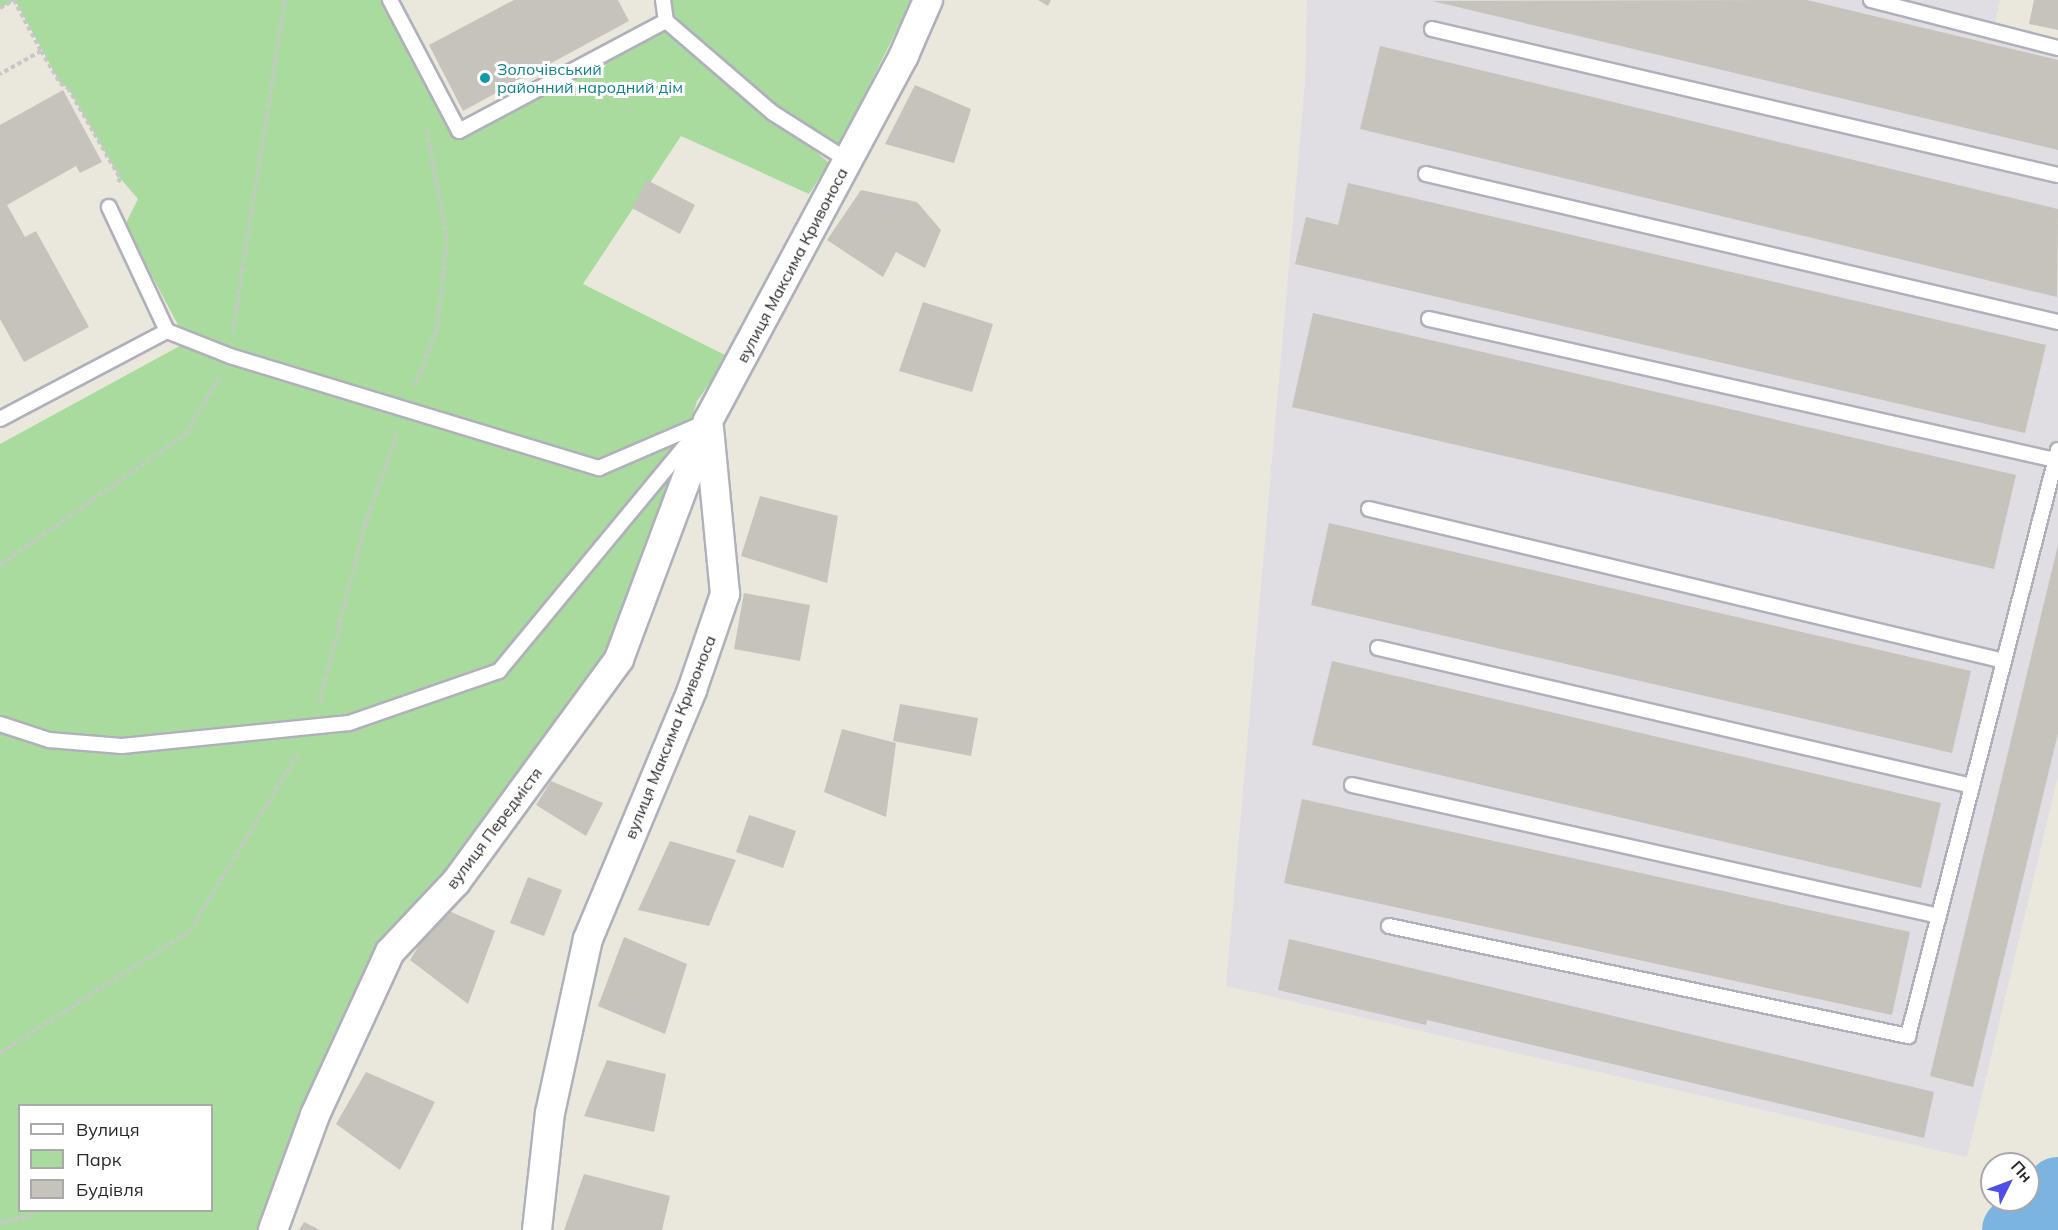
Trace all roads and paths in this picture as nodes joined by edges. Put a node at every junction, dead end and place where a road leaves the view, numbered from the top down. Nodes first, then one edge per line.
1 (390, 0) edge
2 (663, 0) edge
3 (928, 0) edge
4 (1871, 0) edge
5 (0, 8) edge
6 (666, 21) junction
7 (1432, 29) dead end
8 (2058, 48) edge
9 (42, 51) junction
10 (0, 74) edge
11 (423, 117) dead end
12 (847, 160) junction
13 (1426, 174) dead end
14 (2058, 175) edge
15 (109, 207) joint
16 (1429, 319) dead end
17 (2058, 322) edge
18 (167, 331) junction
19 (405, 411) junction
20 (0, 419) edge
21 (708, 421) junction
22 (2057, 454) edge
23 (1369, 509) dead end
24 (1378, 648) dead end
25 (2004, 661) junction
26 (0, 724) edge
27 (314, 726) junction
28 (1352, 785) dead end
29 (1972, 786) junction
30 (1939, 916) junction
31 (1389, 926) dead end
32 (0, 1053) edge
33 (37, 1215) dead end
34 (0, 1222) edge
35 (273, 1230) edge
36 (537, 1230) edge

1 - 6 lane
2 - 6 lane
3 - 12 street, вулиця Максима Кривоноса
4 - 8 lane
5 - 9 path
6 - 12 lane
7 - 14 lane
9 - 10 path
9 - 15 path
11 - 19 path
12 - 21 street, вулиця Максима Кривоноса
13 - 17 lane
15 - 18 lane
16 - 22 lane
18 - 19 lane
18 - 20 lane
19 - 21 lane
19 - 27 path
21 - 27 lane
21 - 35 street, вулиця Передмістя
21 - 36 street, вулиця Максима Кривоноса
22 - 25 lane
23 - 25 lane
24 - 29 lane
25 - 29 lane
26 - 27 lane
27 - 32 path
28 - 30 lane
29 - 30 lane
30 - 31 lane
33 - 34 path

